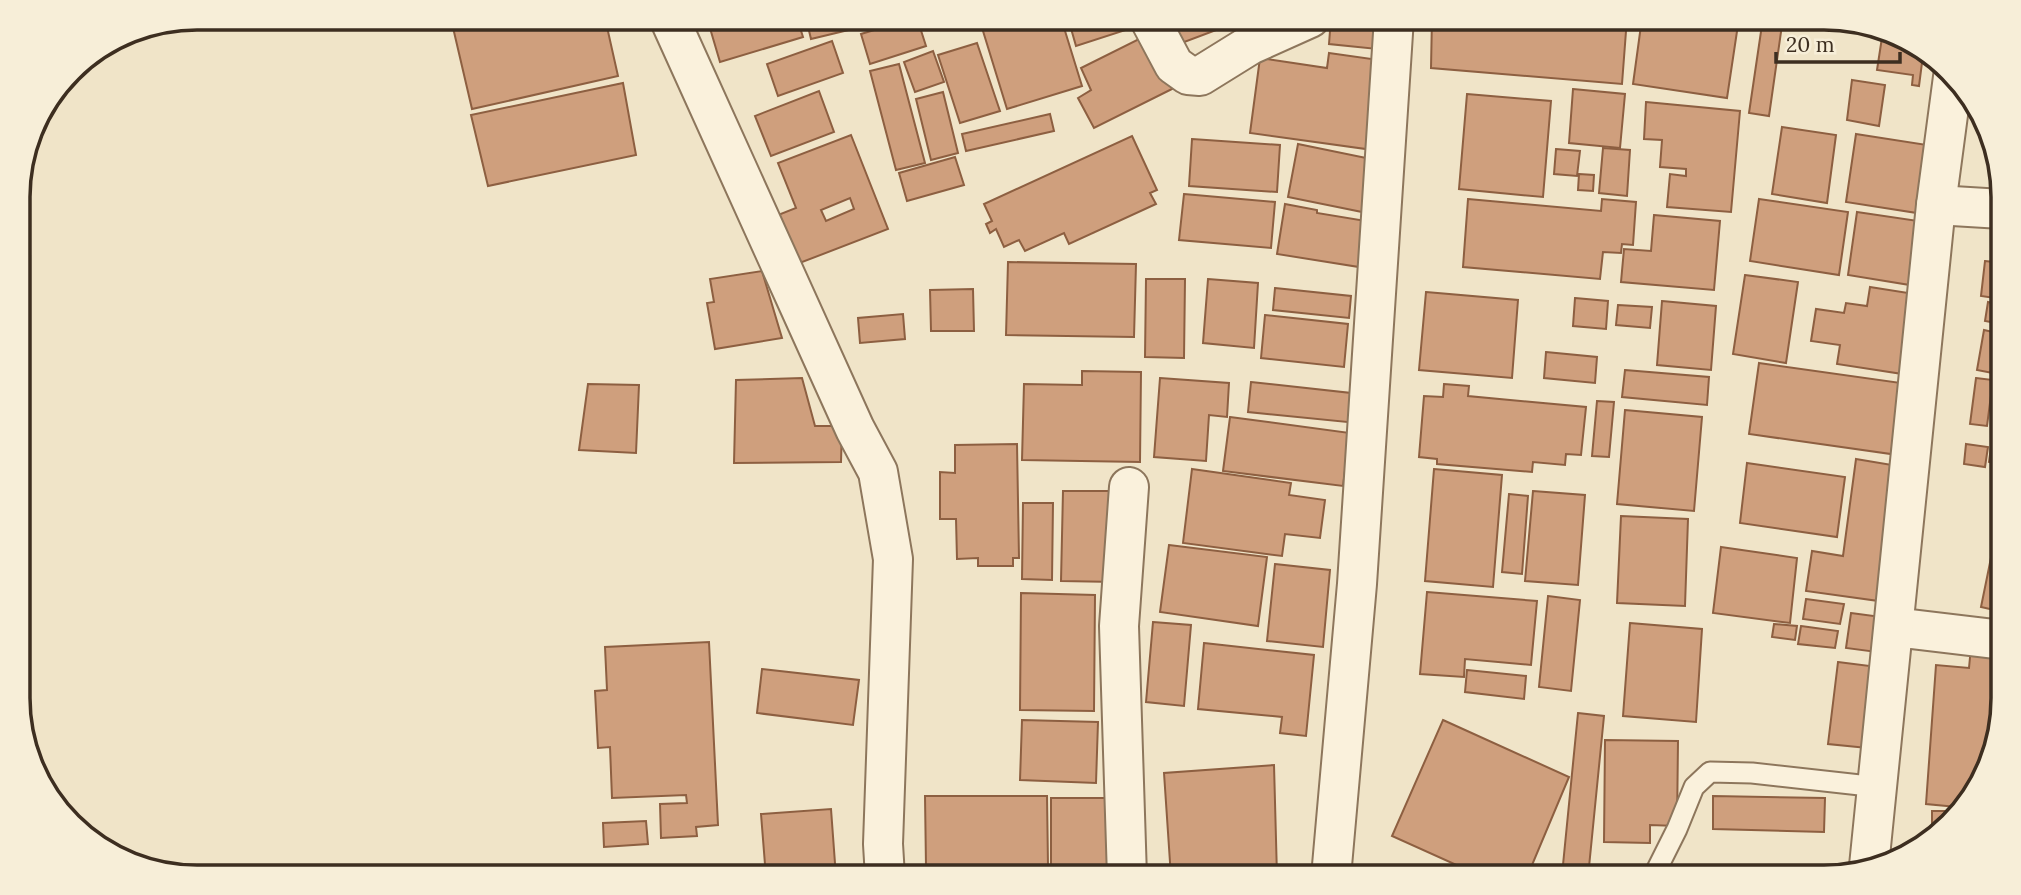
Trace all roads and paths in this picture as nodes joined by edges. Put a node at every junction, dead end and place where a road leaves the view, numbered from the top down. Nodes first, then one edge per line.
1 (674, 30) edge
2 (1155, 30) edge
3 (1284, 30) edge
4 (1393, 30) edge
5 (1951, 89) edge
6 (1936, 205) junction
7 (1991, 208) edge
8 (1129, 487) dead end
9 (1894, 627) junction
10 (1991, 639) edge
11 (1878, 787) junction
12 (1870, 858) edge
13 (884, 865) edge
14 (1127, 865) edge
15 (1332, 865) edge
16 (1659, 865) edge

1 - 13 street
2 - 3 street
4 - 15 street
5 - 6 street
6 - 7 street
6 - 9 street
8 - 14 street
9 - 10 street
9 - 11 street
11 - 12 street
11 - 16 lane

